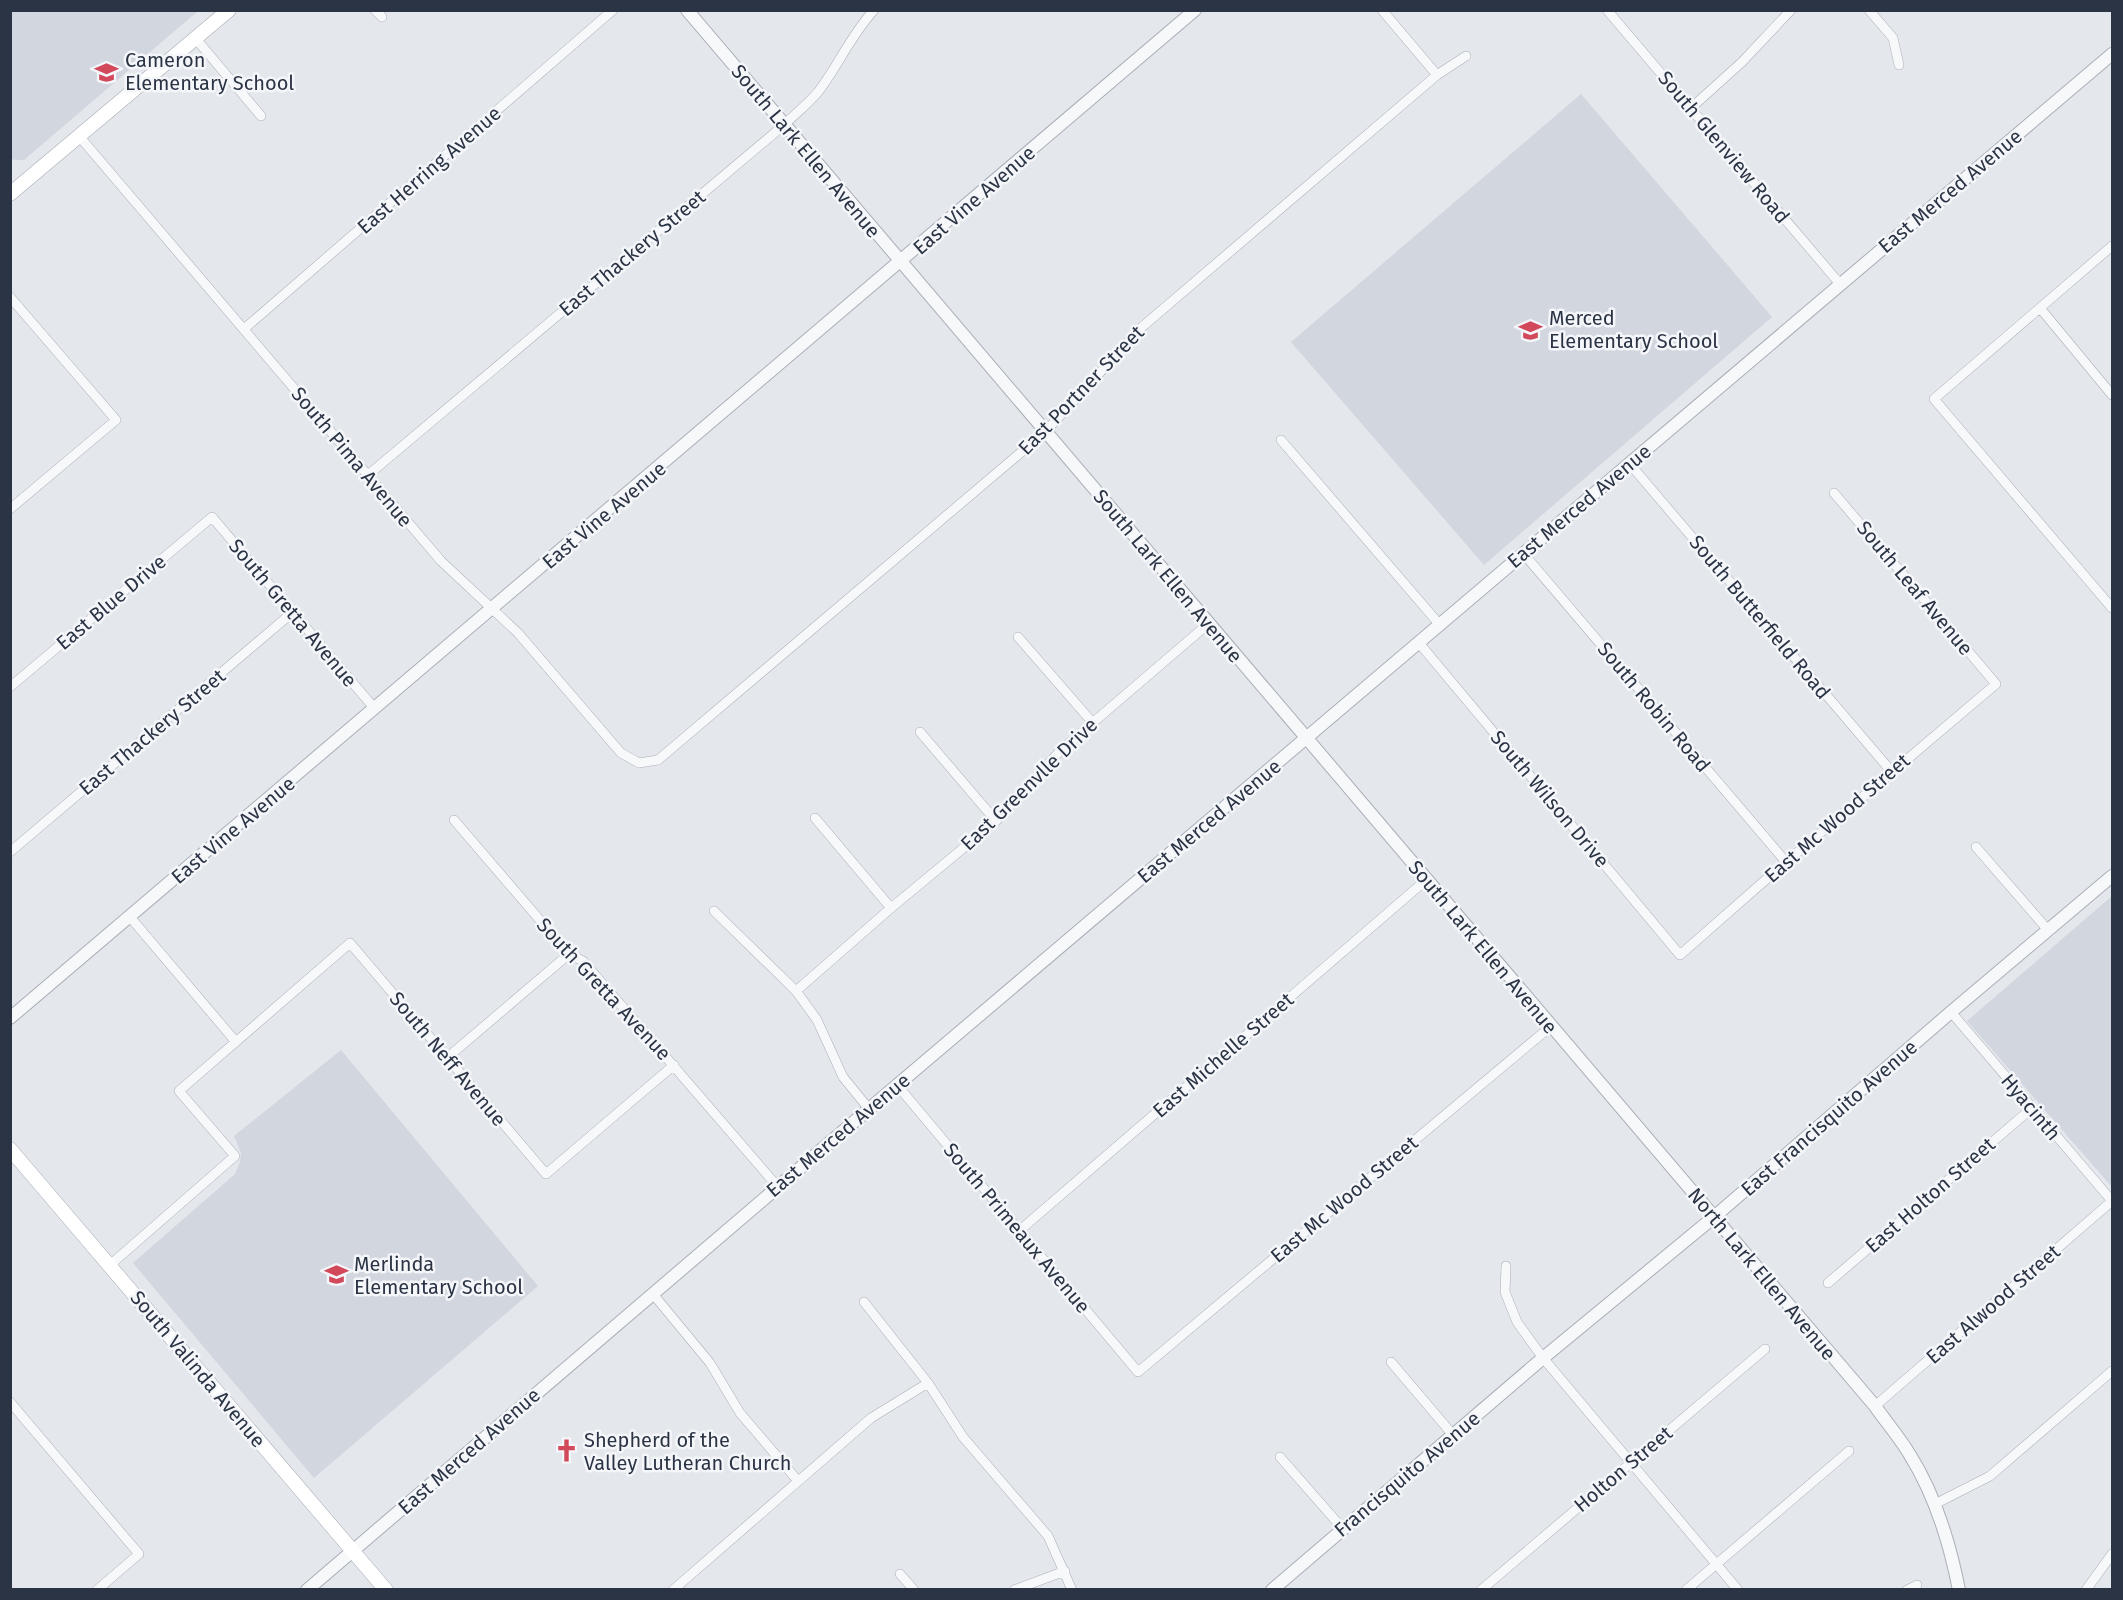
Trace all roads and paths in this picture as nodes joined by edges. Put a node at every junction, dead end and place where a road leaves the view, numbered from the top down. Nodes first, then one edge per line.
1 (229, 10) edge
2 (613, 10) edge
3 (687, 10) edge
4 (874, 10) edge
5 (1195, 10) edge
6 (1382, 10) edge
7 (1608, 10) edge
8 (1791, 10) edge
9 (1869, 10) edge
10 (196, 39) junction
11 (2112, 54) edge
12 (1466, 56) dead end
13 (1899, 65) dead end
14 (1437, 75) junction
15 (1691, 108) junction
16 (261, 116) dead end
17 (784, 125) junction
18 (79, 136) junction
19 (13, 188) edge
20 (2112, 246) edge
21 (901, 262) junction
22 (1840, 284) junction
23 (10, 297) edge
24 (2040, 309) junction
25 (244, 329) junction
26 (2112, 395) edge
27 (1045, 432) junction
28 (1281, 440) dead end
29 (1629, 463) junction
30 (368, 476) junction
31 (1834, 492) dead end
32 (10, 509) edge
33 (212, 517) joint
34 (1523, 553) junction
35 (2112, 608) edge
36 (492, 610) junction
37 (293, 612) junction
38 (1208, 624) junction
39 (1440, 625) junction
40 (1018, 637) dead end
41 (1419, 643) junction
42 (1996, 684) joint
43 (10, 687) edge
44 (375, 709) junction
45 (1092, 722) junction
46 (920, 732) dead end
47 (1307, 738) junction
48 (639, 763) joint
49 (1892, 771) junction
50 (815, 818) dead end
51 (454, 820) dead end
52 (996, 821) junction
53 (1976, 847) dead end
54 (10, 852) edge
55 (1786, 862) junction
56 (2112, 876) edge
57 (1426, 880) junction
58 (891, 908) junction
59 (714, 910) dead end
60 (130, 917) junction
61 (2048, 930) junction
62 (569, 954) junction
63 (1680, 955) joint
64 (796, 991) junction
65 (1951, 1012) junction
66 (10, 1018) edge
67 (1550, 1027) junction
68 (236, 1042) junction
69 (447, 1057) junction
70 (674, 1065) junction
71 (897, 1085) junction
72 (2032, 1108) junction
73 (869, 1109) junction
74 (1650, 1142) joint
75 (10, 1149) edge
76 (777, 1186) junction
77 (2112, 1201) edge
78 (1714, 1217) junction
79 (1019, 1231) junction
80 (110, 1265) junction
81 (1506, 1266) dead end
82 (1828, 1283) dead end
83 (653, 1294) junction
84 (864, 1302) dead end
85 (1765, 1349) dead end
86 (1543, 1358) junction
87 (1390, 1362) dead end
88 (2112, 1371) edge
89 (1138, 1372) joint
90 (928, 1383) junction
91 (10, 1402) edge
92 (1875, 1406) junction
93 (1453, 1435) junction
94 (1849, 1451) dead end
95 (1280, 1457) dead end
96 (1630, 1462) junction
97 (798, 1481) junction
98 (1935, 1504) junction
99 (1343, 1529) junction
100 (353, 1551) junction
101 (2112, 1554) edge
102 (1716, 1564) junction
103 (1065, 1571) junction
104 (900, 1574) dead end
105 (1917, 1585) dead end
106 (97, 1590) edge
107 (307, 1590) edge
108 (386, 1590) edge
109 (673, 1590) edge
110 (914, 1590) edge
111 (1014, 1590) edge
112 (1072, 1590) edge
113 (1272, 1590) edge
114 (1481, 1590) edge
115 (1686, 1590) edge
116 (1738, 1590) edge
117 (1907, 1590) edge
118 (1959, 1590) edge
119 (2086, 1590) edge

1 - 10 main road
2 - 25 street, East Herring Avenue
3 - 17 street, South Lark Ellen Avenue
4 - 17 street, East Thackery Street
5 - 21 street, East Vine Avenue
6 - 14 street
7 - 15 street, South Glenview Road
8 - 15 street
9 - 13 street
10 - 16 street
10 - 18 main road
11 - 22 street, East Merced Avenue
12 - 14 street, East Portner Street
14 - 27 street, East Portner Street
15 - 22 street, South Glenview Road
17 - 21 street, South Lark Ellen Avenue
17 - 30 street, East Thackery Street
18 - 19 main road
18 - 25 street, South Pima Avenue
20 - 24 street
21 - 27 street, South Lark Ellen Avenue
21 - 36 street, East Vine Avenue
22 - 29 street, East Merced Avenue
23 - 32 street
24 - 26 street
24 - 35 street
25 - 30 street, South Pima Avenue
27 - 38 street, South Lark Ellen Avenue
27 - 48 street, East Portner Street
28 - 39 street
29 - 34 street, East Merced Avenue
29 - 49 street, South Butterfield Road
30 - 36 street, South Pima Avenue
31 - 42 street, South Leaf Avenue
33 - 37 street, South Gretta Avenue
33 - 43 street, East Blue Drive
34 - 39 street, East Merced Avenue
34 - 55 street, South Robin Road
36 - 44 street, East Vine Avenue
36 - 48 street, South Pima Avenue
37 - 44 street, South Gretta Avenue
37 - 54 street, East Thackery Street
38 - 45 street, East Greenvlle Drive
38 - 47 street, South Lark Ellen Avenue
39 - 41 street, East Merced Avenue
40 - 45 street
41 - 47 street, East Merced Avenue
41 - 63 street, South Wilson Drive
42 - 49 street, East Mc Wood Street
44 - 60 street, East Vine Avenue
45 - 52 street, East Greenvlle Drive
46 - 52 street
47 - 57 street, South Lark Ellen Avenue
47 - 71 street, East Merced Avenue
49 - 55 street, East Mc Wood Street
50 - 58 street
51 - 62 street, South Gretta Avenue
52 - 58 street, East Greenvlle Drive
53 - 61 street
55 - 63 street, East Mc Wood Street
56 - 61 street, East Francisquito Avenue
57 - 67 street, South Lark Ellen Avenue
57 - 79 street, East Michelle Street
58 - 64 street, East Greenvlle Drive
59 - 64 street
60 - 66 street, East Vine Avenue
60 - 68 street
61 - 65 street, East Francisquito Avenue
62 - 69 street
62 - 70 street, South Gretta Avenue
64 - 73 street
65 - 72 street, Hyacinth
65 - 78 street, East Francisquito Avenue
67 - 74 street, South Lark Ellen Avenue
67 - 89 street, East Mc Wood Street
68 - 69 street, South Neff Avenue
68 - 80 street
69 - 70 street, South Neff Avenue
70 - 76 street, South Gretta Avenue
71 - 73 street, East Merced Avenue
71 - 79 street, South Primeaux Avenue
72 - 77 street, Hyacinth
72 - 82 street, East Holton Street
73 - 76 street, East Merced Avenue
74 - 78 street, North Lark Ellen Avenue
75 - 80 main road, South Valinda Avenue
76 - 83 street, East Merced Avenue
77 - 92 street, East Alwood Street
78 - 86 street, East Francisquito Avenue
78 - 92 street, North Lark Ellen Avenue
79 - 89 street, South Primeaux Avenue
80 - 100 main road, South Valinda Avenue
81 - 86 street
83 - 97 street
83 - 100 street, East Merced Avenue
84 - 90 street
85 - 96 street, Holton Street
86 - 93 street, Francisquito Avenue
86 - 96 street
87 - 93 street
88 - 98 street
90 - 97 street
90 - 103 street
91 - 106 street
92 - 98 street
93 - 99 street, Francisquito Avenue
94 - 102 street
95 - 99 street
96 - 102 street
96 - 114 street, Holton Street
97 - 109 street
98 - 118 street
99 - 113 street, Francisquito Avenue
100 - 107 street, East Merced Avenue
100 - 108 main road, South Valinda Avenue
101 - 119 street
102 - 115 street
102 - 116 street
103 - 111 street
103 - 112 street
104 - 110 street
105 - 117 street

